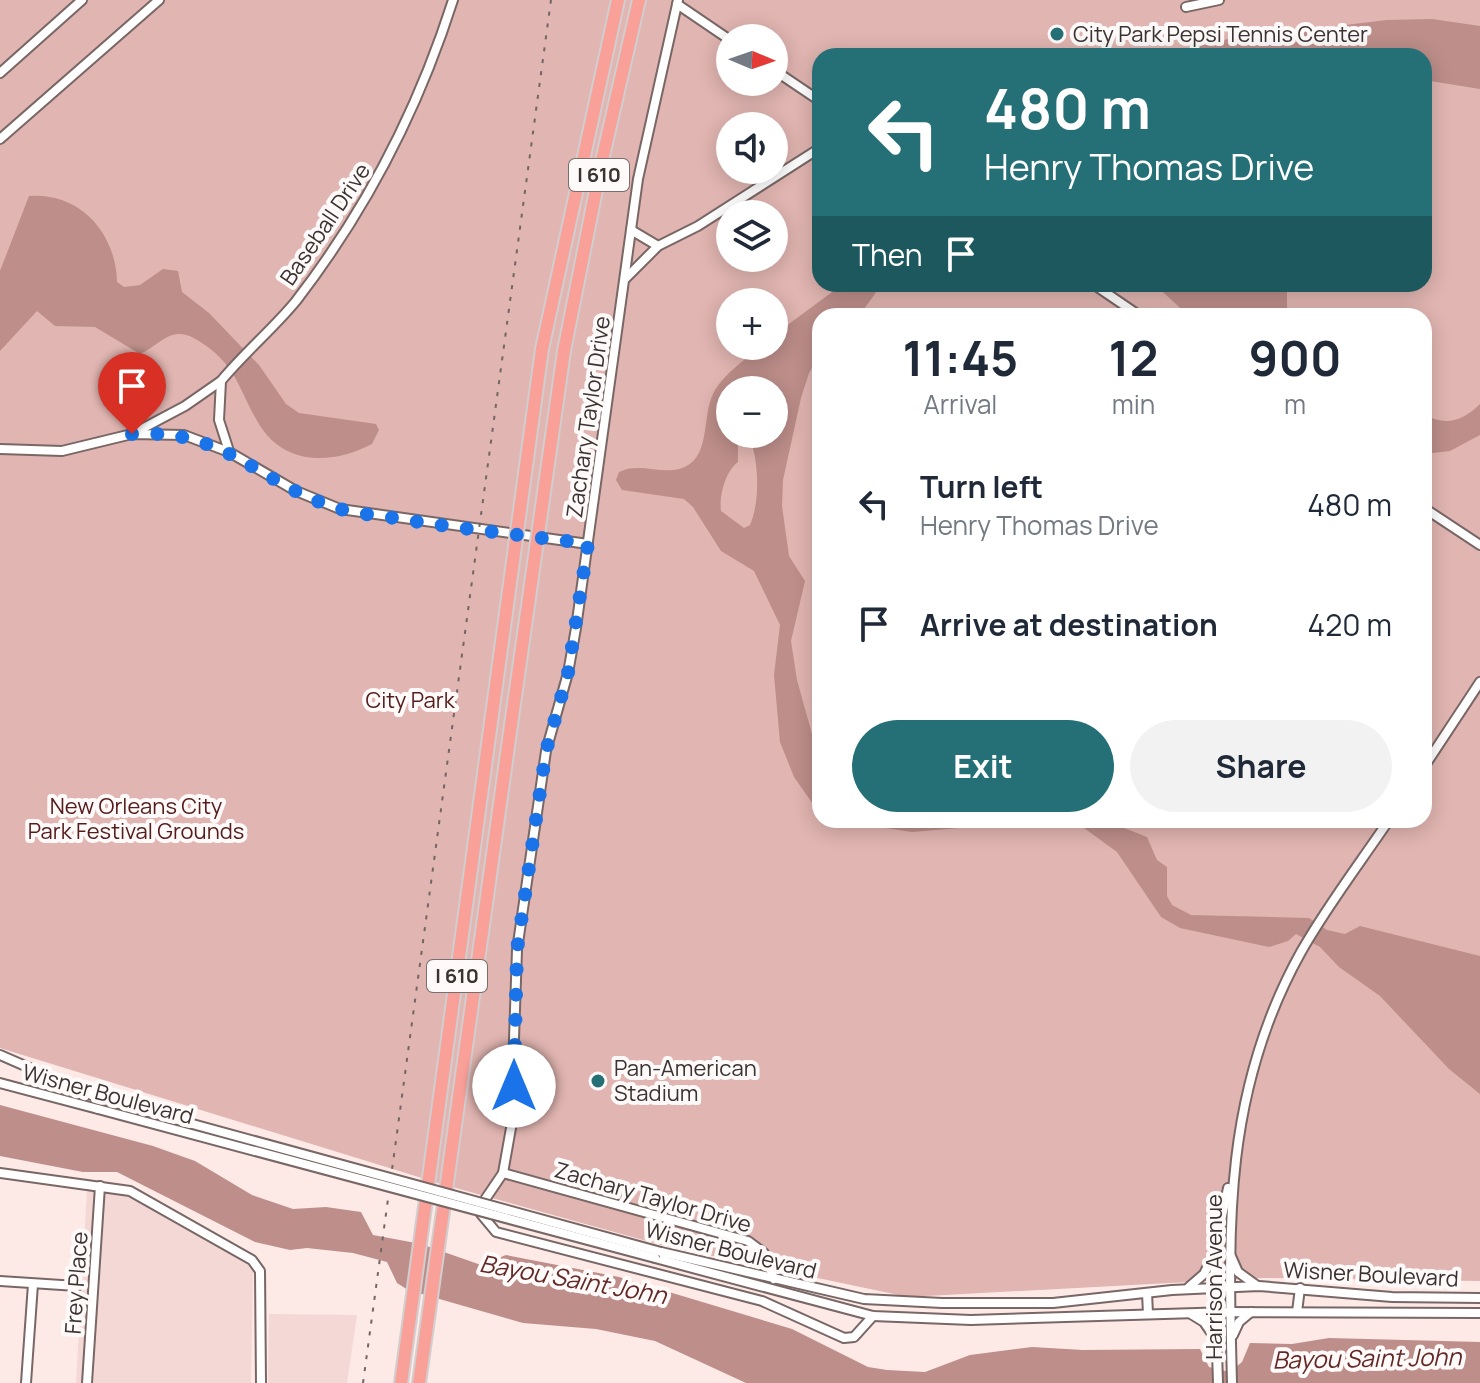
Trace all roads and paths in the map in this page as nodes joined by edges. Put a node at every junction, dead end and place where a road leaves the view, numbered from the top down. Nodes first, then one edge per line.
1 (82, 0) edge
2 (159, 0) edge
3 (453, 0) edge
4 (618, 0) edge
5 (639, 0) edge
6 (1219, 0) edge
7 (678, 2) edge
8 (1186, 7) dead end
9 (716, 30) edge
10 (0, 73) edge
11 (788, 79) edge
12 (812, 96) edge
13 (0, 139) edge
14 (812, 153) edge
15 (631, 230) junction
16 (658, 246) junction
17 (626, 279) junction
18 (1105, 292) edge
19 (1128, 308) edge
20 (223, 378) junction
21 (132, 434) junction
22 (0, 449) edge
23 (229, 452) junction
24 (1432, 513) edge
25 (588, 544) junction
26 (1480, 545) edge
27 (1480, 682) edge
28 (1432, 755) edge
29 (1384, 828) edge
30 (0, 1055) edge
31 (0, 1083) edge
32 (1233, 1172) junction
33 (0, 1173) edge
34 (503, 1173) junction
35 (100, 1186) junction
36 (1228, 1250) junction
37 (764, 1253) junction
38 (1214, 1253) junction
39 (658, 1255) junction
40 (751, 1273) junction
41 (774, 1279) junction
42 (0, 1281) edge
43 (33, 1284) junction
44 (77, 1286) dead end
45 (1259, 1286) junction
46 (1214, 1287) junction
47 (1228, 1287) junction
48 (1300, 1288) junction
49 (1185, 1289) junction
50 (1147, 1293) junction
51 (1480, 1298) edge
52 (942, 1303) junction
53 (853, 1312) junction
54 (1215, 1312) junction
55 (1230, 1312) junction
56 (1251, 1312) junction
57 (1297, 1312) junction
58 (1187, 1313) junction
59 (1480, 1313) edge
60 (1148, 1314) junction
61 (873, 1316) junction
62 (941, 1319) junction
63 (860, 1331) junction
64 (1216, 1340) junction
65 (1231, 1340) junction
66 (26, 1383) edge
67 (87, 1383) edge
68 (261, 1383) edge
69 (401, 1383) edge
70 (419, 1383) edge
71 (1218, 1383) edge
72 (1232, 1383) edge

1 - 10 street
2 - 13 street
3 - 20 street, Baseball Drive
4 - 69 highway, I 610, bridge
5 - 70 highway, I 610, bridge
6 - 8 street
7 - 9 street
7 - 15 street, Zachary Taylor Drive
11 - 12 street
14 - 16 street
15 - 16 street
15 - 17 street, Zachary Taylor Drive
16 - 17 street
17 - 25 street, Zachary Taylor Drive
18 - 19 street
20 - 21 street, Baseball Drive
20 - 23 street
21 - 22 street
21 - 23 street
23 - 25 street
24 - 26 street
25 - 34 street, Zachary Taylor Drive
27 - 28 street
29 - 32 street, Harrison Avenue
30 - 39 street, Wisner Boulevard, bridge
31 - 39 street, Wisner Boulevard, bridge
32 - 36 street, Harrison Avenue
32 - 38 street, Harrison Avenue
33 - 35 street
34 - 37 street, Zachary Taylor Drive
34 - 63 street, Zachary Taylor Drive
35 - 67 street, Frey Place
35 - 68 street
36 - 45 street
36 - 47 street, Harrison Avenue
37 - 40 street
37 - 41 street, Zachary Taylor Drive
38 - 46 street, Harrison Avenue
38 - 49 street
39 - 40 street, Wisner Boulevard
39 - 53 street, Wisner Boulevard
40 - 41 street, Wisner Boulevard
41 - 52 street, Wisner Boulevard
42 - 43 street
43 - 44 street
43 - 66 street
45 - 47 street, Wisner Boulevard
45 - 48 street, Wisner Boulevard
46 - 47 street, Wisner Boulevard
46 - 49 street, Wisner Boulevard
46 - 54 street, Harrison Avenue
47 - 55 street, Harrison Avenue
48 - 51 street, Wisner Boulevard
48 - 57 street
49 - 50 street, Wisner Boulevard
50 - 52 street, Wisner Boulevard
50 - 60 street
52 - 62 street
53 - 61 street, Wisner Boulevard
53 - 63 street
54 - 55 street, Wisner Boulevard
54 - 58 street, Wisner Boulevard
54 - 64 street, Harrison Avenue
55 - 56 street, Wisner Boulevard
55 - 65 street, Harrison Avenue
56 - 57 street, Wisner Boulevard
56 - 65 street
57 - 59 street, Wisner Boulevard
58 - 60 street, Wisner Boulevard
58 - 64 street
60 - 62 street, Wisner Boulevard
61 - 62 street, Wisner Boulevard
61 - 63 street
64 - 71 street, Harrison Avenue
65 - 72 street, Harrison Avenue

